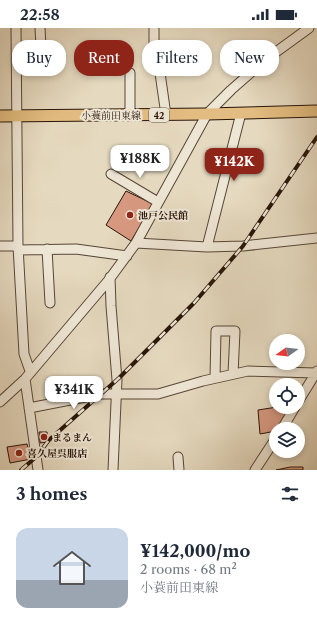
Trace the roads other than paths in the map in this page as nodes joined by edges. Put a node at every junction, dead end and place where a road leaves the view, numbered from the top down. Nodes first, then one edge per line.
1 (16, 28) edge
2 (40, 28) edge
3 (154, 28) edge
4 (309, 28) edge
5 (41, 40) edge
6 (130, 76) edge
7 (317, 111) edge
8 (241, 113) junction
9 (166, 114) junction
10 (207, 114) junction
11 (130, 115) junction
12 (0, 116) edge
13 (17, 116) junction
14 (111, 174) dead end
15 (158, 202) junction
16 (317, 238) edge
17 (136, 243) junction
18 (0, 246) edge
19 (207, 247) junction
20 (18, 248) junction
21 (47, 249) junction
22 (126, 256) junction
23 (110, 277) junction
24 (50, 303) dead end
25 (30, 371) junction
26 (316, 372) edge
27 (233, 374) junction
28 (215, 378) junction
29 (25, 379) junction
30 (305, 390) edge
31 (117, 394) junction
32 (0, 402) edge
33 (29, 408) junction
34 (269, 449) edge
35 (178, 457) dead end
36 (38, 470) edge
37 (113, 470) edge
38 (179, 470) edge
39 (255, 470) edge

1 - 13 street
2 - 5 street
3 - 9 street
4 - 10 street
6 - 11 street
7 - 8 main road, 小蓑前田東線 / 42
8 - 10 main road, 小蓑前田東線 / 42
8 - 19 street
9 - 10 main road, 小蓑前田東線 / 42
9 - 11 main road, 小蓑前田東線 / 42
10 - 15 street
11 - 13 main road, 小蓑前田東線 / 42
12 - 13 main road, 小蓑前田東線 / 42
13 - 20 street
14 - 15 street
15 - 17 street
16 - 19 street
17 - 19 street
17 - 22 street
18 - 20 street
20 - 21 street
20 - 25 street
21 - 22 street
21 - 24 street
22 - 23 street
23 - 25 street
23 - 31 street
25 - 29 street
26 - 27 street
26 - 30 street
27 - 28 street
27 - 28 street
28 - 31 street
29 - 32 street
29 - 33 street
31 - 33 street
31 - 37 street
33 - 36 street
34 - 39 street
35 - 38 street

